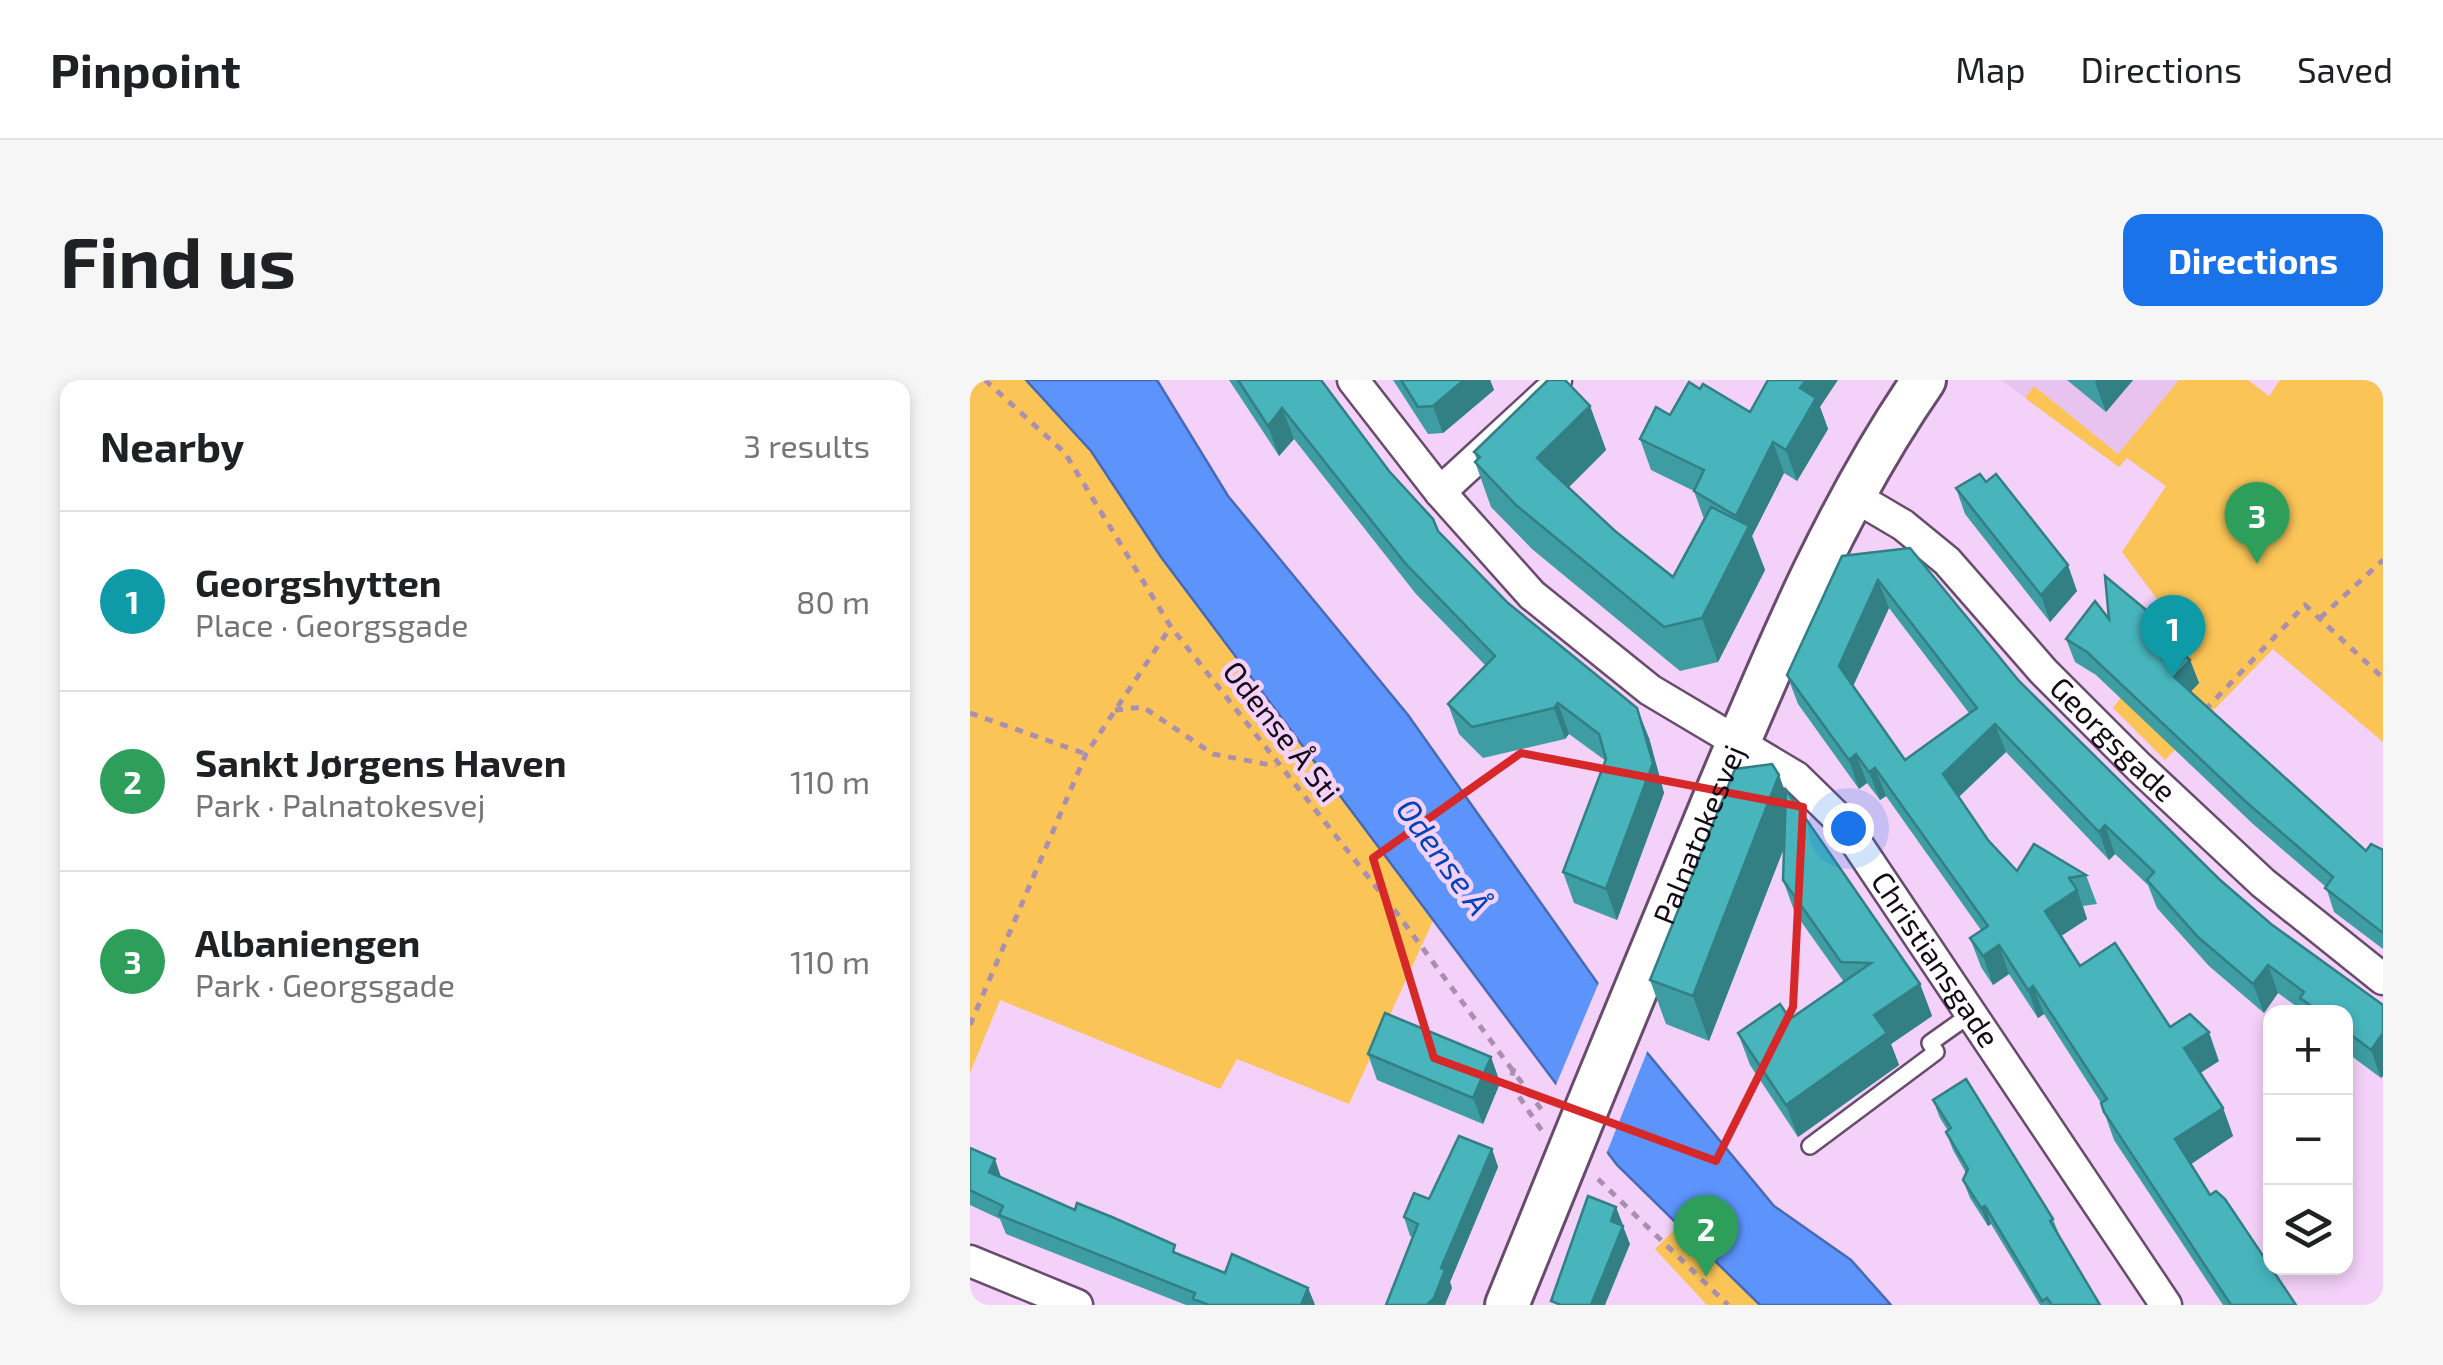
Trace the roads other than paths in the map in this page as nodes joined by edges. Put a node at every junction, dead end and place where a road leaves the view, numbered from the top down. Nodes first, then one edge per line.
1 (1352, 380) edge
2 (1556, 380) edge
3 (1924, 380) edge
4 (1440, 492) junction
5 (1852, 495) junction
6 (1738, 744) junction
7 (2383, 979) edge
8 (1971, 1014) junction
9 (1810, 1146) dead end
10 (970, 1261) edge
11 (1076, 1305) edge
12 (1506, 1305) edge
13 (2166, 1305) edge

1 - 4 street, Christiansgade
2 - 4 street
3 - 5 main road, Palnatokesvej
4 - 6 street, Christiansgade
5 - 6 main road, Palnatokesvej
5 - 7 street, Georgsgade
6 - 8 street, Christiansgade
6 - 12 main road, Palnatokesvej
8 - 9 lane
8 - 13 street, Christiansgade
10 - 11 street

